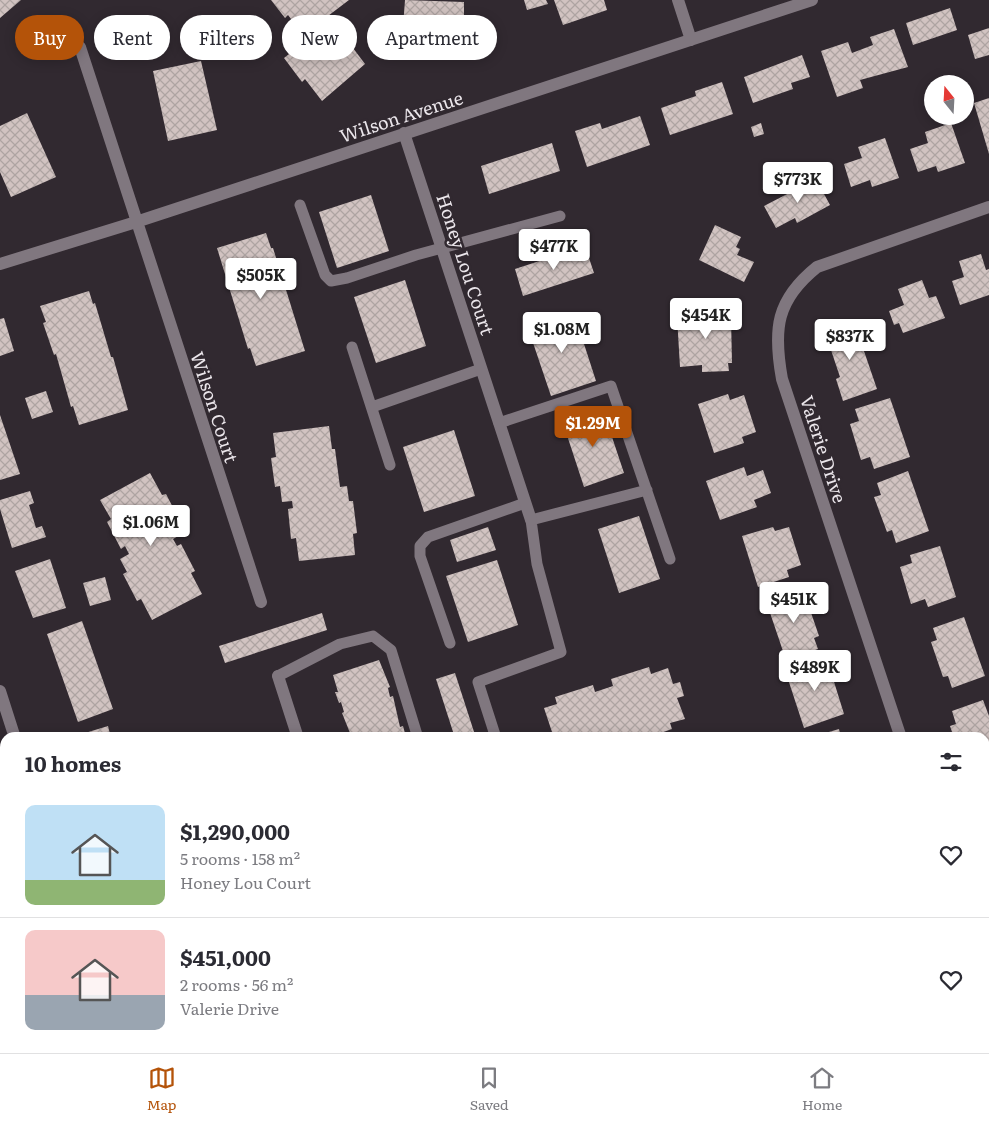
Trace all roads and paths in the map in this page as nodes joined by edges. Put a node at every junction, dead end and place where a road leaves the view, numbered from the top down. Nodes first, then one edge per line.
1 (678, 0) edge
2 (812, 0) edge
3 (691, 40) junction
4 (84, 60) edge
5 (404, 133) junction
6 (300, 205) dead end
7 (989, 207) edge
8 (560, 216) dead end
9 (136, 222) junction
10 (442, 248) junction
11 (0, 264) edge
12 (352, 347) dead end
13 (481, 369) junction
14 (372, 407) junction
15 (499, 423) junction
16 (390, 465) dead end
17 (646, 490) junction
18 (525, 503) junction
19 (531, 520) junction
20 (670, 559) dead end
21 (262, 602) dead end
22 (450, 643) dead end
23 (278, 676) joint
24 (0, 691) edge
25 (14, 732) edge
26 (296, 732) edge
27 (416, 732) edge
28 (494, 732) edge
29 (899, 732) edge

1 - 3 street
2 - 3 street, Wilson Avenue
3 - 5 street, Wilson Avenue
4 - 9 street, Wilson Court
5 - 9 street, Wilson Avenue
5 - 10 street, Honey Lou Court
6 - 10 lane
7 - 29 street, Valerie Drive
8 - 10 lane
9 - 11 street, Wilson Avenue
9 - 21 street, Wilson Court
10 - 13 street, Honey Lou Court
12 - 14 lane
13 - 14 lane
13 - 15 street, Honey Lou Court
14 - 16 lane
15 - 17 lane
15 - 18 street, Honey Lou Court
17 - 19 lane
17 - 20 lane
18 - 19 street, Honey Lou Court
18 - 22 lane
19 - 28 lane
23 - 26 street
23 - 27 lane
24 - 25 street

